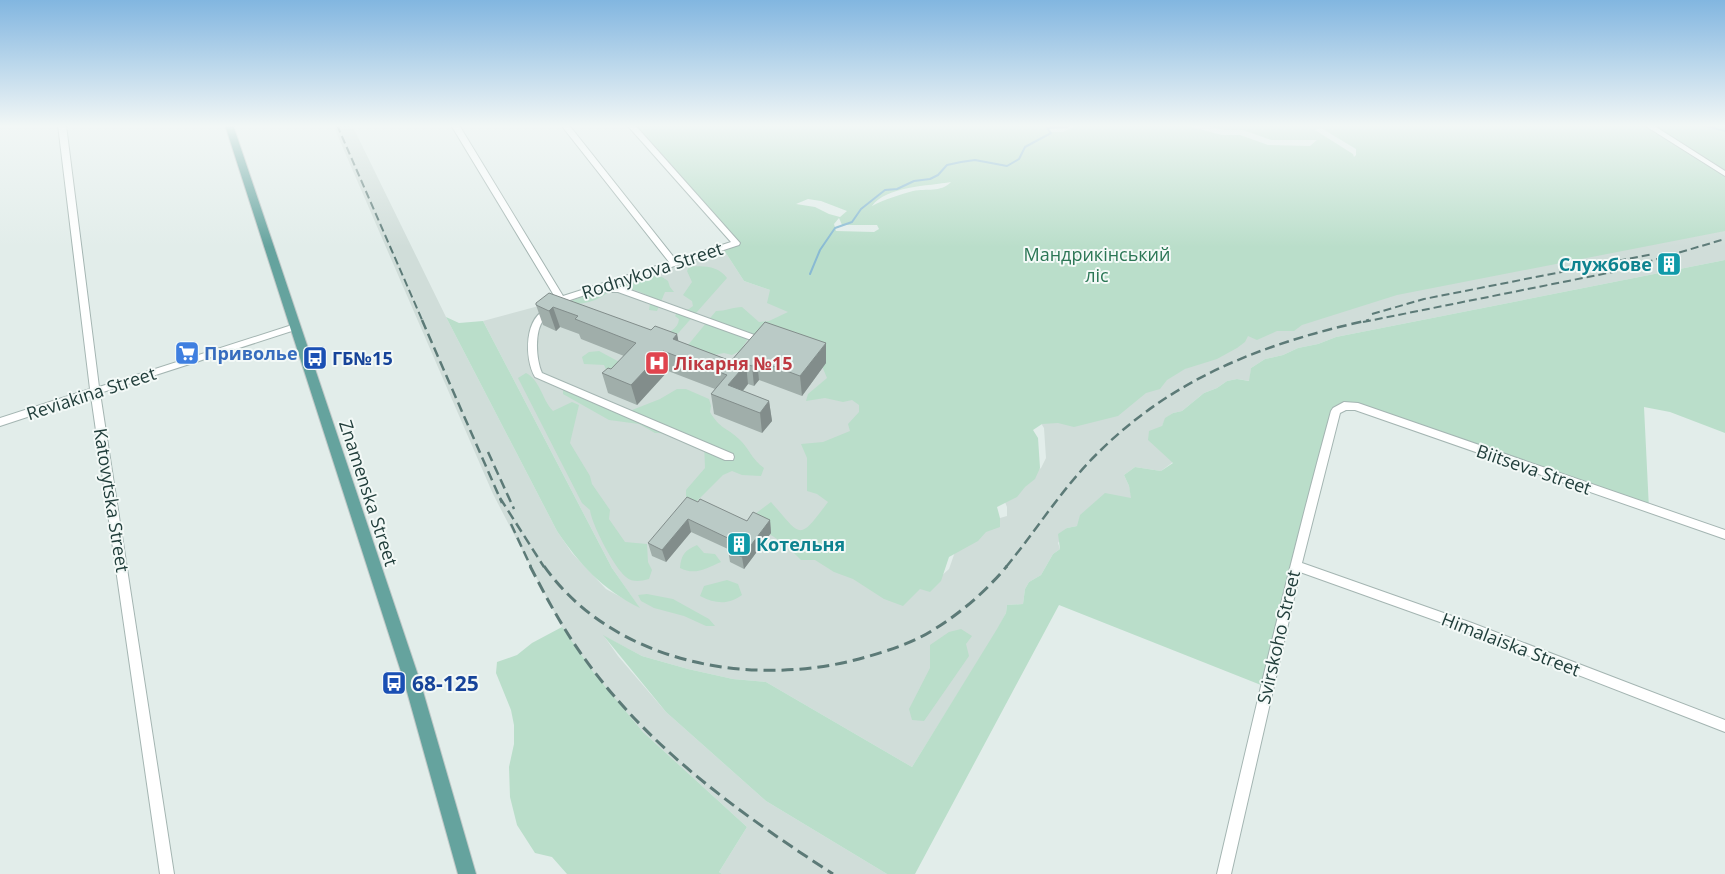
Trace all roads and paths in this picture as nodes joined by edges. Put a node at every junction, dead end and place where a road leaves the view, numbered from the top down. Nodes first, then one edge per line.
1 (67, 166) edge
2 (243, 166) edge
3 (480, 166) edge
4 (597, 166) edge
5 (667, 166) edge
6 (1712, 166) edge
7 (1725, 174) edge
8 (674, 263) junction
9 (635, 276) junction
10 (620, 289) junction
11 (295, 327) junction
12 (757, 339) edge
13 (95, 392) junction
14 (1344, 406) joint
15 (0, 422) edge
16 (729, 457) dead end
17 (1725, 535) edge
18 (1295, 565) junction
19 (1725, 726) edge
20 (168, 874) edge
21 (467, 874) edge
22 (1224, 874) edge

1 - 13 street, Katovytska Street
2 - 11 main road, Znamenska Street
3 - 9 street, Rodnykova Street
4 - 8 street
5 - 8 street, Rodnykova Street
6 - 7 street
8 - 9 street, Rodnykova Street
9 - 10 street
10 - 12 street
10 - 16 street
11 - 13 street, Reviakina Street
11 - 21 main road, Znamenska Street
13 - 15 street, Reviakina Street
13 - 20 street, Katovytska Street
14 - 17 street, Biitseva Street
14 - 18 street, Svirskoho Street
18 - 19 street, Himalaiska Street
18 - 22 street, Svirskoho Street

